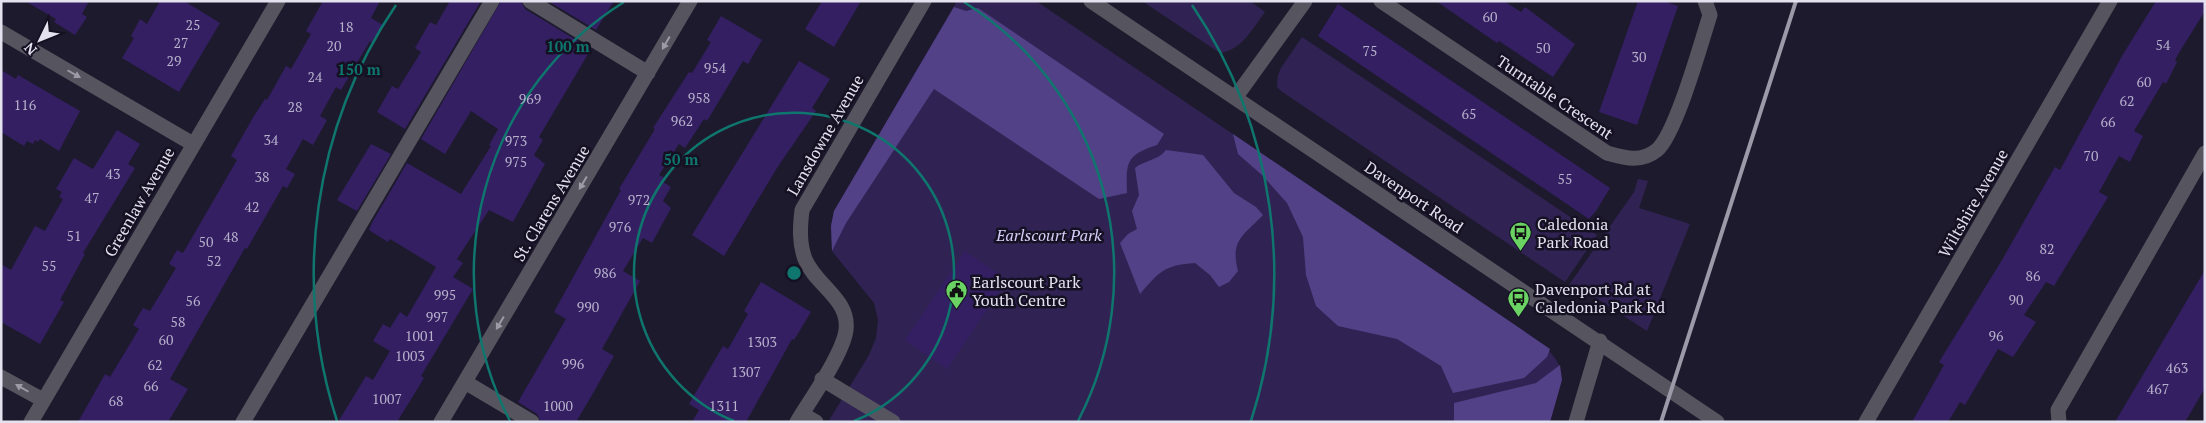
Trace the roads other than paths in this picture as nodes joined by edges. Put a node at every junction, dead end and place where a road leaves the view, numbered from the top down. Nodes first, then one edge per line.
1 (278, 1) edge
2 (492, 1) edge
3 (530, 1) edge
4 (690, 1) edge
5 (924, 1) edge
6 (1091, 1) edge
7 (1305, 1) edge
8 (1381, 1) edge
9 (1705, 1) edge
10 (2110, 1) edge
11 (1, 32) edge
12 (648, 73) junction
13 (1235, 98) junction
14 (193, 144) junction
15 (2205, 153) edge
16 (1600, 341) junction
17 (1, 376) edge
18 (822, 379) junction
19 (465, 382) junction
20 (43, 400) junction
21 (799, 418) edge
22 (30, 422) edge
23 (243, 422) edge
24 (441, 422) edge
25 (532, 422) edge
26 (816, 422) edge
27 (893, 422) edge
28 (1576, 422) edge
29 (1717, 422) edge
30 (1866, 422) edge
31 (2059, 422) edge

1 - 14 street, Greenlaw Avenue
2 - 23 street
3 - 12 street
4 -> 12 street, St. Clarens Avenue
5 - 18 street, Lansdowne Avenue
6 - 13 street, Davenport Road
7 - 13 street
8 - 9 street, Turntable Crescent
10 - 30 street, Wiltshire Avenue
11 -> 14 street
12 -> 19 street, St. Clarens Avenue
13 - 16 street, Davenport Road
14 - 20 street, Greenlaw Avenue
15 - 31 street
16 - 28 street
16 - 29 street, Davenport Road
20 -> 17 street
18 - 21 street, Lansdowne Avenue
18 - 27 street
19 - 24 street, St. Clarens Avenue
19 - 25 street
20 - 22 street, Greenlaw Avenue
21 - 26 street

